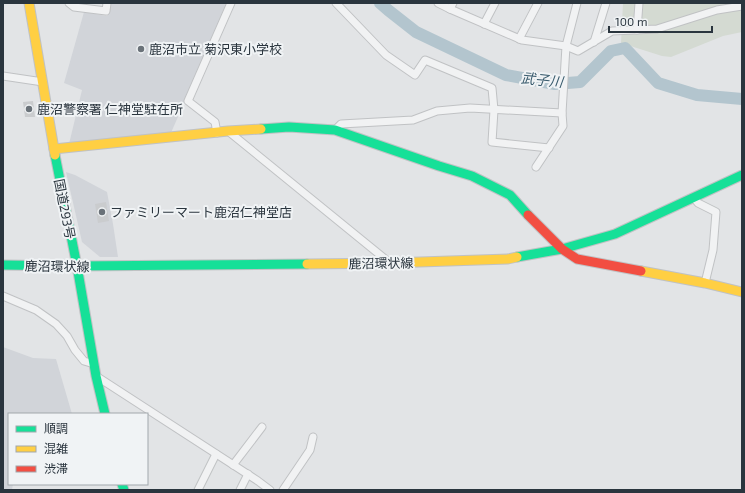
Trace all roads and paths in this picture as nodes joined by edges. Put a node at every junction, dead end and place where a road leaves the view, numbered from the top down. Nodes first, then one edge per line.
1 (29, 3) edge
2 (69, 3) edge
3 (108, 3) edge
4 (231, 3) edge
5 (336, 3) edge
6 (438, 3) edge
7 (495, 3) edge
8 (538, 3) edge
9 (577, 3) edge
10 (606, 3) edge
11 (639, 3) edge
12 (451, 6) edge
13 (742, 6) edge
14 (484, 24) junction
15 (637, 30) junction
16 (519, 39) junction
17 (594, 42) junction
18 (566, 46) junction
19 (3, 76) edge
20 (43, 82) junction
21 (494, 110) junction
22 (562, 113) junction
23 (335, 130) junction
24 (228, 131) junction
25 (217, 132) junction
26 (549, 148) junction
27 (54, 149) junction
28 (536, 167) dead end
29 (742, 175) edge
30 (694, 198) junction
31 (562, 250) junction
32 (390, 263) junction
33 (3, 265) edge
34 (77, 266) junction
35 (705, 283) junction
36 (742, 292) edge
37 (3, 296) edge
38 (94, 364) junction
39 (96, 376) junction
40 (105, 413) edge
41 (262, 427) dead end
42 (312, 437) dead end
43 (216, 454) junction
44 (233, 465) junction
45 (248, 474) junction
46 (198, 490) edge
47 (240, 490) edge
48 (270, 490) edge
49 (283, 490) edge

1 - 20 main road, 国道293号
2 - 3 street
4 - 25 street
5 - 21 street
6 - 12 street
7 - 14 street
8 - 16 street
9 - 18 street
10 - 17 street
11 - 15 street
12 - 14 street
13 - 15 street
14 - 16 street
15 - 17 street
16 - 18 street
17 - 18 street
18 - 22 street
19 - 20 street
20 - 27 main road, 国道293号
21 - 22 street
21 - 23 street
21 - 26 street
22 - 26 street
23 - 24 main road
23 - 31 main road
24 - 25 main road
24 - 32 street
25 - 27 main road
26 - 28 street
27 - 34 main road, 国道293号
29 - 30 main road, 鹿沼環状線
30 - 31 main road, 鹿沼環状線
30 - 35 street
31 - 32 main road, 鹿沼環状線
31 - 35 main road
32 - 34 main road, 鹿沼環状線
33 - 34 main road, 鹿沼環状線
34 - 38 main road, 国道293号
35 - 36 main road
37 - 38 street
38 - 39 main road, 国道293号
39 - 40 main road, 国道293号
39 - 43 street
41 - 44 street
42 - 49 street
43 - 44 street
43 - 46 street
44 - 45 street
45 - 47 street
45 - 48 street

